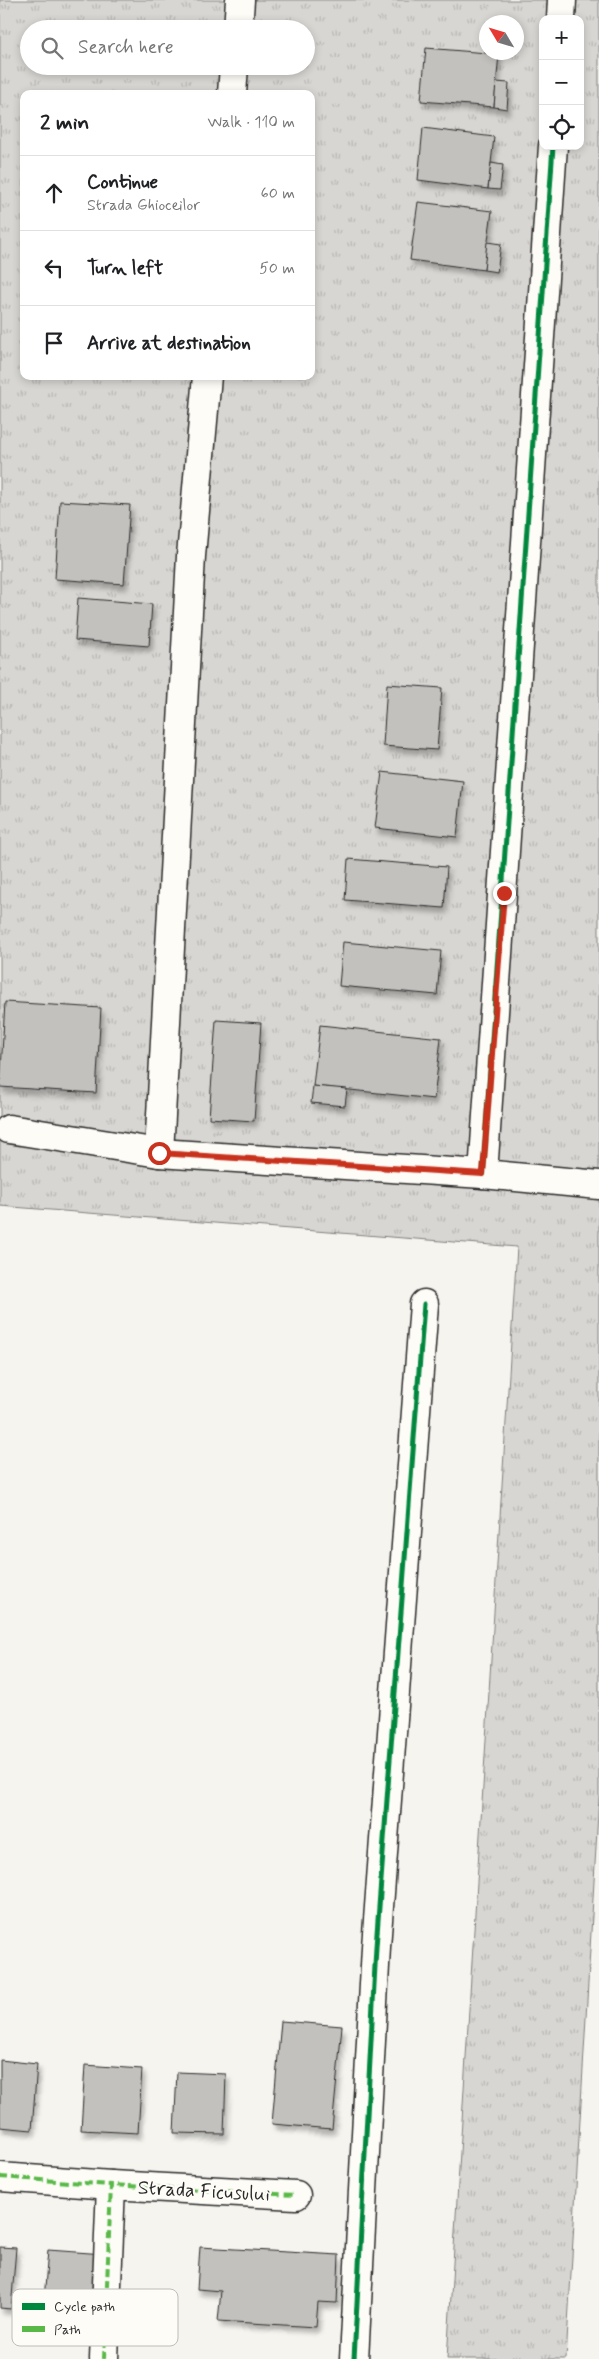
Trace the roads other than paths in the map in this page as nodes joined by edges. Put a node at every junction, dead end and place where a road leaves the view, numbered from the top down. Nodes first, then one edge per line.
1 (240, 0) edge
2 (562, 0) edge
3 (561, 15) edge
4 (239, 20) edge
5 (233, 75) edge
6 (232, 90) edge
7 (553, 150) edge
8 (207, 380) edge
9 (9, 1130) dead end
10 (159, 1153) junction
11 (483, 1174) junction
12 (599, 1185) edge
13 (424, 1304) dead end
14 (0, 2178) edge
15 (111, 2185) junction
16 (296, 2195) dead end
17 (107, 2289) edge
18 (105, 2346) edge
19 (104, 2359) edge
20 (354, 2359) edge

1 - 4 street
2 - 3 street
5 - 6 street
7 - 11 street
8 - 10 street
9 - 10 street
10 - 11 street
11 - 12 street
13 - 20 street
14 - 15 street, Strada Ficusului
15 - 16 street, Strada Ficusului
15 - 17 street, Strada Ficusului
18 - 19 street, Strada Ficusului

